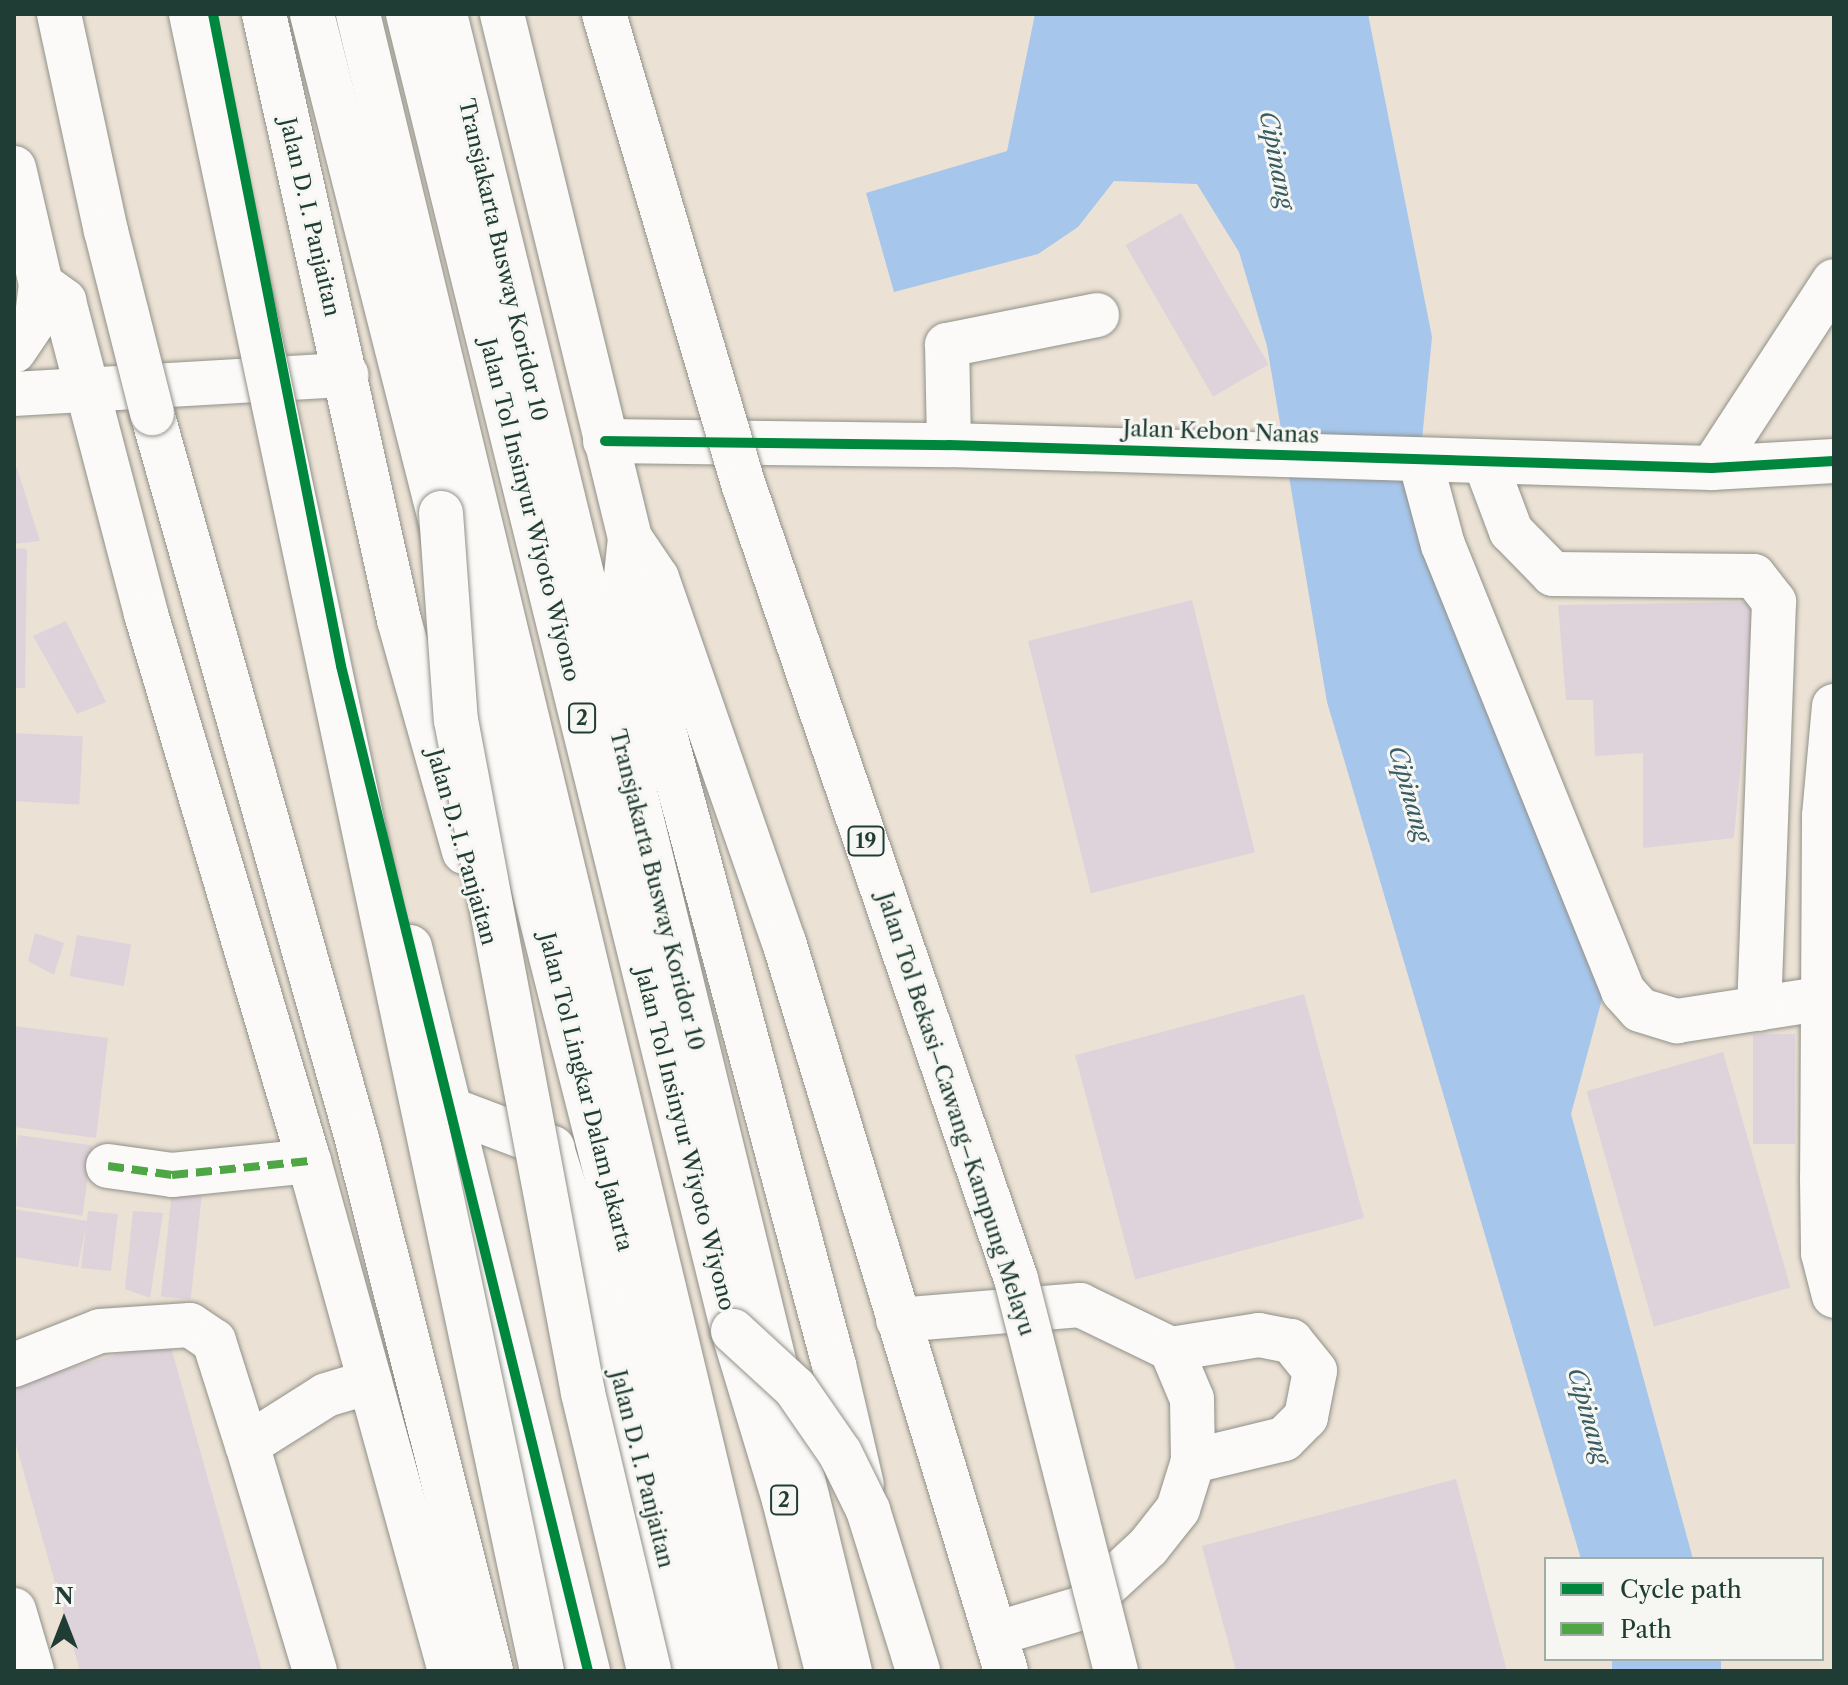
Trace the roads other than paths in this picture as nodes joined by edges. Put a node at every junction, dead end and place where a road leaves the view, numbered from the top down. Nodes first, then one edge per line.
1 (59, 14) edge
2 (191, 14) edge
3 (213, 14) edge
4 (264, 14) edge
5 (312, 14) edge
6 (358, 14) edge
7 (408, 14) edge
8 (445, 14) edge
9 (502, 14) edge
10 (604, 14) edge
11 (14, 168) edge
12 (1834, 281) edge
13 (41, 284) junction
14 (1097, 315) dead end
15 (14, 351) edge
16 (346, 375) junction
17 (287, 376) junction
18 (86, 392) junction
19 (14, 394) edge
20 (605, 441) junction
21 (949, 445) junction
22 (1409, 459) junction
23 (1834, 461) edge
24 (1485, 462) junction
25 (1712, 468) junction
26 (441, 513) junction
27 (630, 538) junction
28 (1834, 706) edge
29 (1826, 998) junction
30 (1759, 1009) junction
31 (447, 1108) junction
32 (553, 1148) junction
33 (309, 1161) junction
34 (108, 1166) dead end
35 (1834, 1296) edge
36 (898, 1320) junction
37 (733, 1331) junction
38 (1171, 1349) junction
39 (14, 1365) edge
40 (370, 1382) junction
41 (247, 1445) junction
42 (1193, 1461) junction
43 (14, 1610) edge
44 (1000, 1652) edge
45 (32, 1671) edge
46 (315, 1671) edge
47 (450, 1671) edge
48 (491, 1671) edge
49 (542, 1671) edge
50 (588, 1671) edge
51 (649, 1671) edge
52 (692, 1671) edge
53 (732, 1671) edge
54 (756, 1671) edge
55 (827, 1671) edge
56 (850, 1671) edge
57 (904, 1671) edge
58 (918, 1671) edge
59 (1116, 1671) edge

1 - 48 main road, bridge
2 - 49 main road, bridge
3 - 17 main road
4 - 16 main road, Jalan D. I. Panjaitan
5 - 26 main road
6 - 54 main road
7 - 37 main road, Jalan Tol Insinyur Wiyoto Wiyono / 2
8 - 56 main road, Transjakarta Busway Koridor 10
9 - 20 main road
10 - 59 main road, Jalan Tol Bekasi–Cawang–Kampung Melayu / 19, bridge
11 - 13 main road
12 - 25 main road
13 - 15 main road
13 - 18 main road
14 - 21 main road
16 - 17 main road
16 - 32 main road, Jalan D. I. Panjaitan
17 - 18 main road
17 - 31 main road
18 - 19 main road
18 - 33 main road
20 - 21 main road, Jalan Kebon Nanas
20 - 27 main road
21 - 22 main road, Jalan Kebon Nanas
22 - 24 main road, Jalan Kebon Nanas
22 - 30 main road
23 - 25 main road, Jalan Kebon Nanas
24 - 25 main road, Jalan Kebon Nanas
24 - 30 main road
26 - 51 main road, bridge
26 - 53 main road, Jalan Tol Lingkar Dalam Jakarta, bridge
27 - 36 main road
27 - 57 main road
28 - 29 main road
29 - 30 main road
29 - 35 main road
31 - 32 main road
31 - 50 main road
32 - 52 main road, Jalan D. I. Panjaitan
33 - 34 main road
33 - 40 main road
36 - 38 main road
36 - 44 main road
37 - 55 main road, 2
37 - 58 main road, bridge
38 - 42 main road
38 - 42 main road
39 - 41 main road
40 - 41 main road
40 - 47 main road
41 - 46 main road
42 - 44 main road
43 - 45 main road

